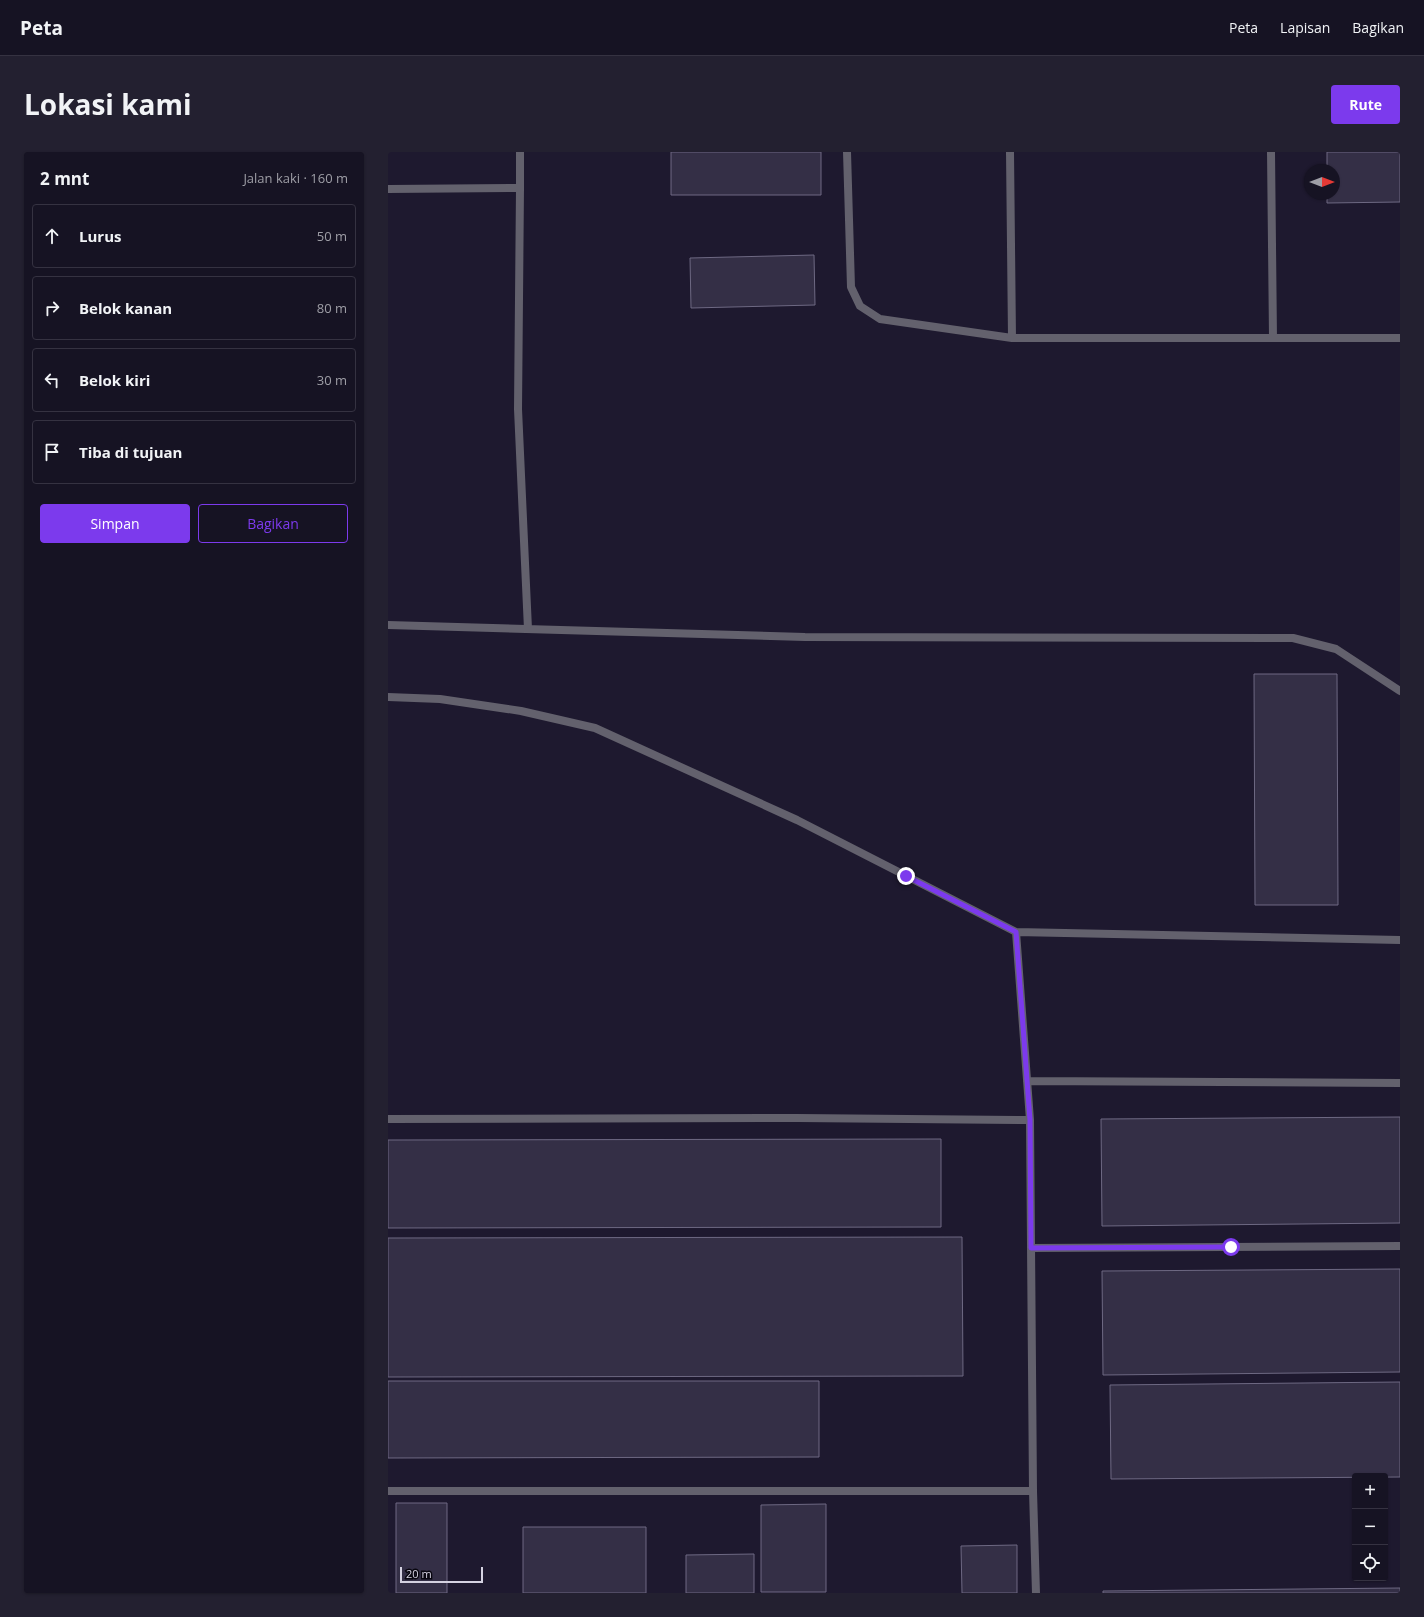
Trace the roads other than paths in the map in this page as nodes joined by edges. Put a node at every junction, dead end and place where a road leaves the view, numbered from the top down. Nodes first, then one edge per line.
1 (520, 152) edge
2 (848, 152) edge
3 (1010, 152) edge
4 (1271, 152) edge
5 (520, 188) junction
6 (388, 189) edge
7 (1012, 338) junction
8 (1273, 338) junction
9 (1400, 338) edge
10 (388, 625) edge
11 (528, 629) junction
12 (1400, 690) edge
13 (388, 697) edge
14 (1016, 932) junction
15 (1400, 940) edge
16 (1027, 1080) junction
17 (1400, 1083) edge
18 (388, 1119) edge
19 (1030, 1120) junction
20 (1400, 1246) edge
21 (1031, 1248) junction
22 (388, 1491) edge
23 (1033, 1491) junction
24 (1036, 1593) edge

1 - 5 lane
2 - 7 lane
3 - 7 lane
4 - 8 lane
5 - 6 lane
5 - 11 lane
7 - 8 lane
8 - 9 lane
10 - 11 lane
11 - 12 lane
13 - 14 lane
14 - 15 lane
14 - 16 lane
16 - 17 lane
16 - 19 lane
18 - 19 lane
19 - 21 lane
20 - 21 lane
21 - 23 lane
22 - 23 lane
23 - 24 lane

